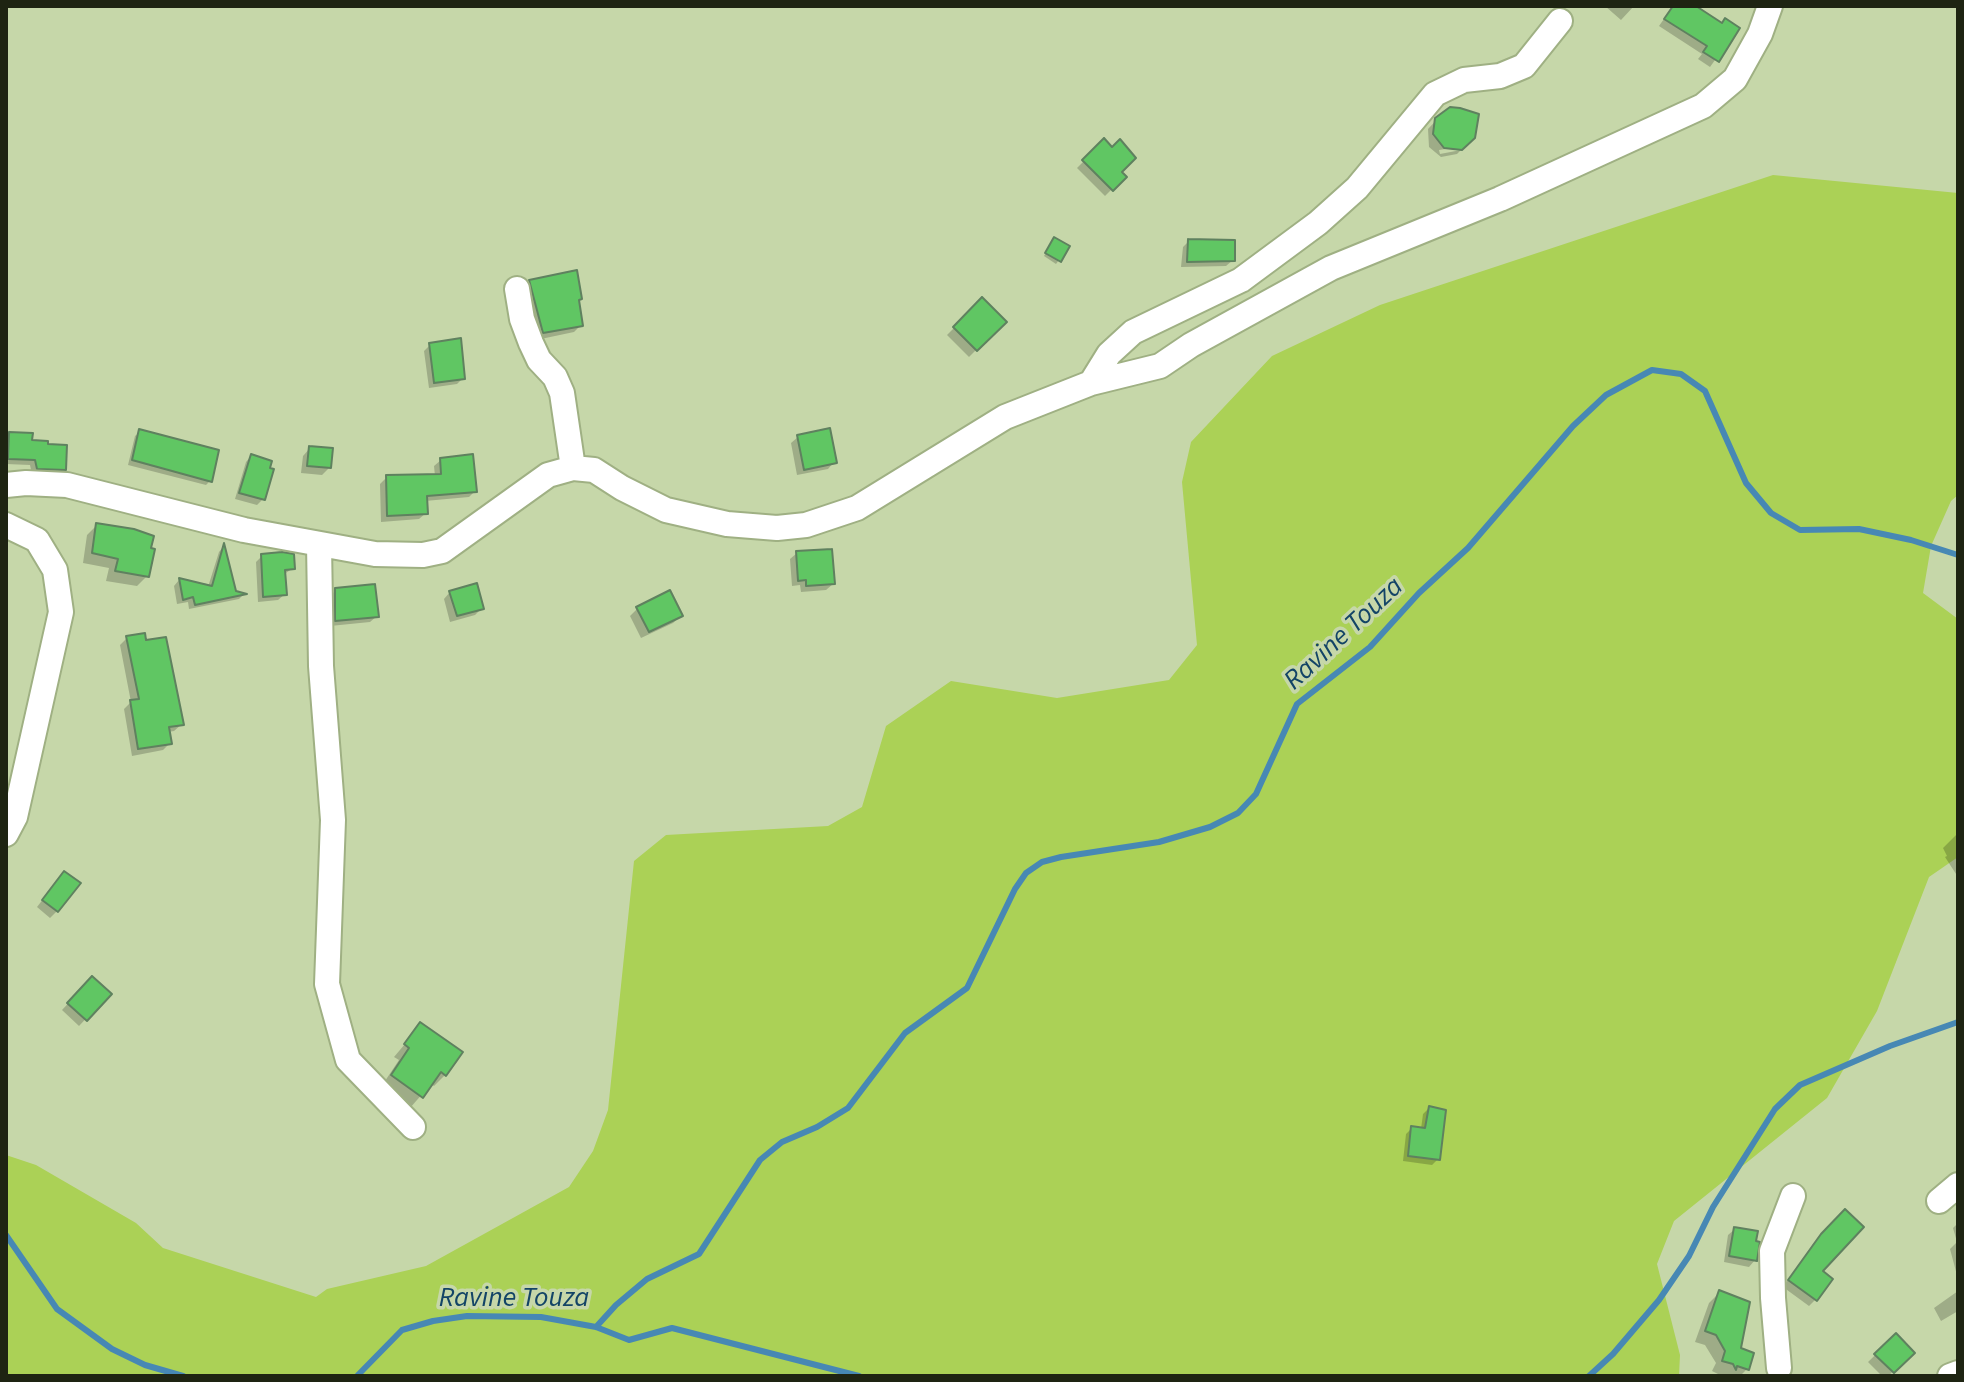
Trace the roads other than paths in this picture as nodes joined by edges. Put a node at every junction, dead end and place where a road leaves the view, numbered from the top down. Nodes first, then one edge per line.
1 (1770, 6) edge
2 (1560, 21) dead end
3 (517, 289) dead end
4 (1091, 383) junction
5 (573, 468) junction
6 (6, 485) edge
7 (6, 525) edge
8 (319, 544) junction
9 (6, 834) edge
10 (413, 1127) dead end
11 (1958, 1185) edge
12 (1793, 1196) dead end
13 (1939, 1201) dead end
14 (1775, 1373) edge
15 (1958, 1373) edge
16 (1950, 1376) edge

1 - 4 street
2 - 4 street
3 - 5 street
4 - 5 street
5 - 8 street
6 - 8 street
7 - 9 street
8 - 10 street
11 - 13 street
12 - 14 street
15 - 16 street

